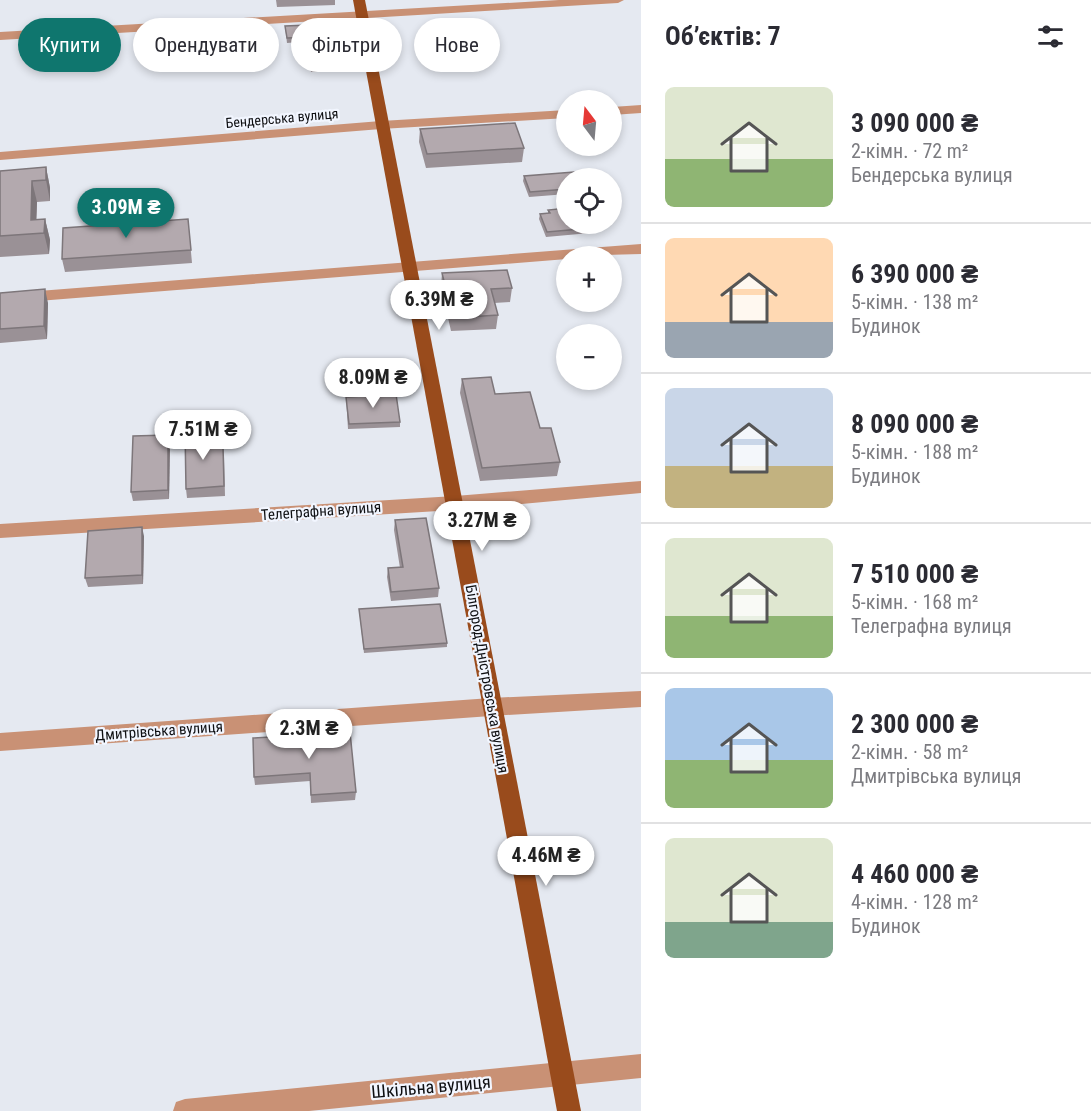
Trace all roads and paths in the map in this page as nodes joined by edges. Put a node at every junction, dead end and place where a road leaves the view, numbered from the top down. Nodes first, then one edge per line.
1 (359, 0) edge
2 (618, 0) edge
3 (362, 16) junction
4 (1, 36) edge
5 (641, 109) edge
6 (622, 110) edge
7 (556, 115) edge
8 (381, 125) junction
9 (0, 156) edge
10 (641, 249) edge
11 (410, 266) junction
12 (0, 299) edge
13 (641, 487) edge
14 (455, 503) junction
15 (0, 531) edge
16 (641, 699) edge
17 (491, 707) junction
18 (0, 742) edge
19 (641, 1066) edge
20 (562, 1076) junction
21 (185, 1111) edge
22 (569, 1111) edge

1 - 3 main road, Білгород-Дністровська вулиця
2 - 3 street
3 - 4 street
3 - 8 main road, Білгород-Дністровська вулиця
5 - 6 street
7 - 8 street, Бендерська вулиця
8 - 9 street, Бендерська вулиця
8 - 11 main road, Білгород-Дністровська вулиця
10 - 11 street
11 - 12 street
11 - 14 main road, Білгород-Дністровська вулиця
13 - 14 street, Телеграфна вулиця
14 - 15 street, Телеграфна вулиця
14 - 17 main road, Білгород-Дністровська вулиця
16 - 17 street, Дмитрівська вулиця
17 - 18 street, Дмитрівська вулиця
17 - 20 main road, Білгород-Дністровська вулиця
19 - 20 street, Шкільна вулиця
20 - 21 street, Шкільна вулиця
20 - 22 main road, Білгород-Дністровська вулиця

